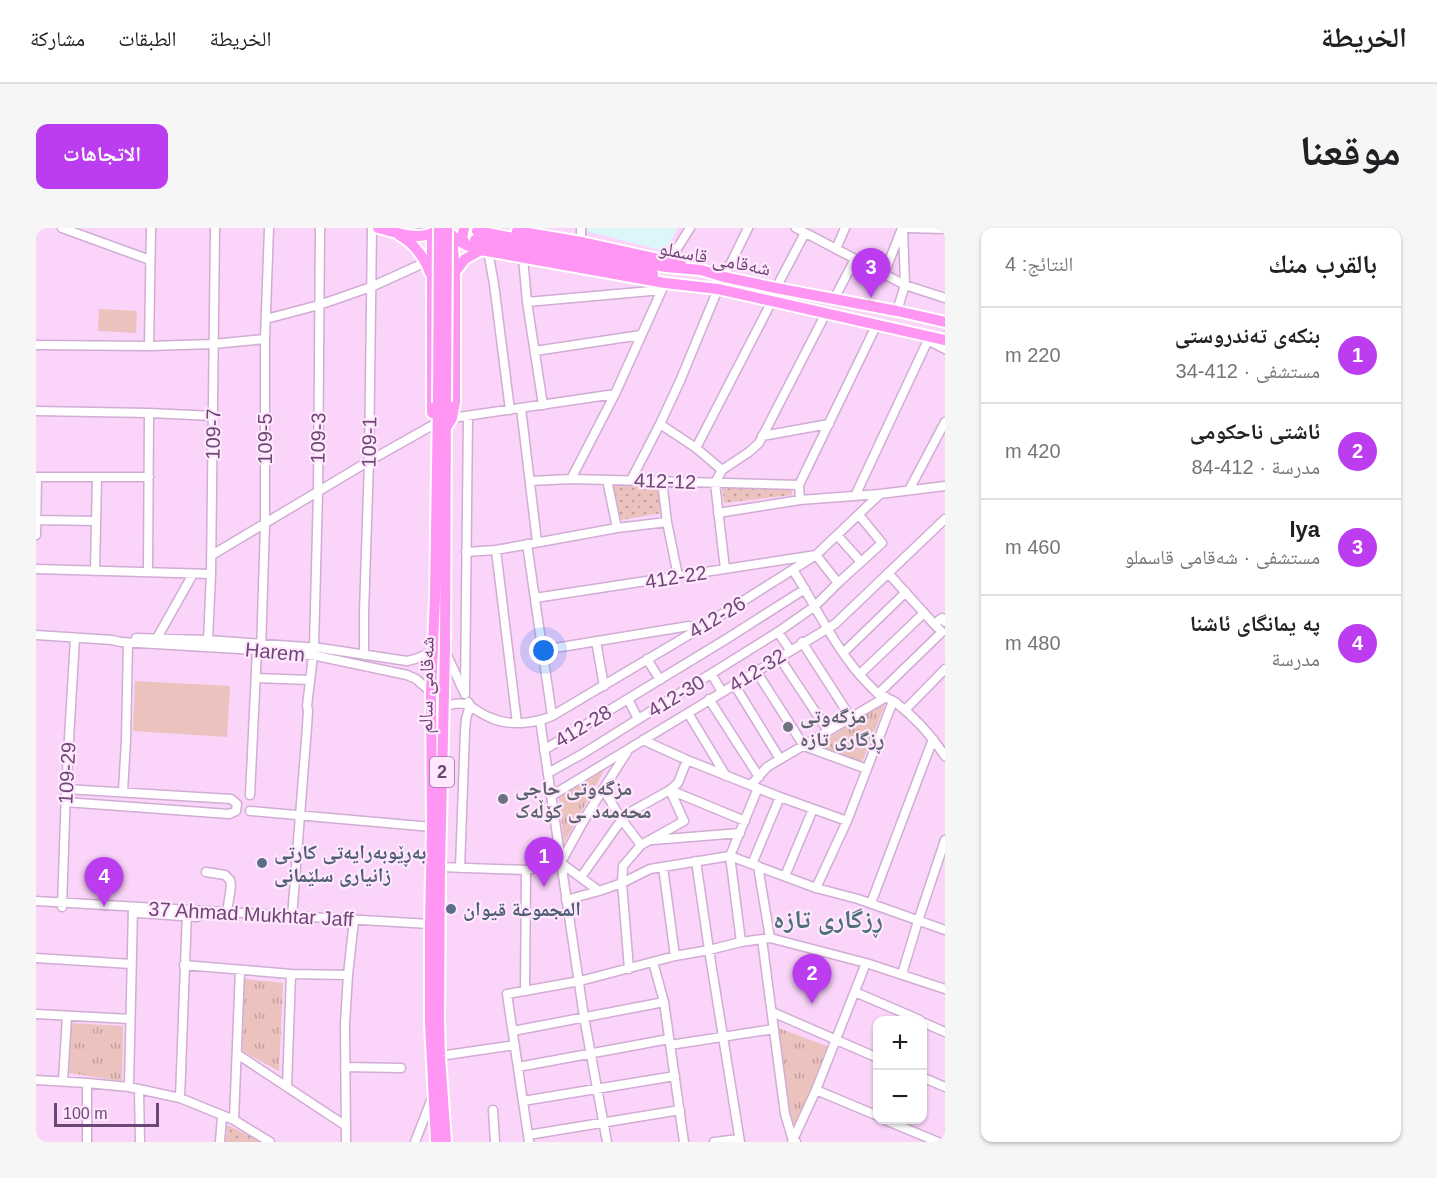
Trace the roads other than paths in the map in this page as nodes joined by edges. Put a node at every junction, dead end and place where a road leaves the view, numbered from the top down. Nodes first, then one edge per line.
1 (62, 228) edge
2 (151, 228) edge
3 (215, 228) edge
4 (269, 228) edge
5 (320, 228) edge
6 (372, 228) edge
7 (378, 228) edge
8 (465, 228) edge
9 (498, 228) edge
10 (581, 228) edge
11 (690, 228) edge
12 (748, 228) edge
13 (796, 228) edge
14 (845, 228) edge
15 (908, 228) edge
16 (945, 229) edge
17 (438, 231) edge
18 (396, 233) junction
19 (806, 233) junction
20 (581, 242) junction
21 (477, 243) junction
22 (836, 249) junction
23 (454, 253) junction
24 (429, 258) junction
25 (523, 258) junction
26 (855, 259) junction
27 (150, 260) junction
28 (670, 260) junction
29 (701, 270) junction
30 (455, 273) junction
31 (884, 274) junction
32 (724, 277) junction
33 (905, 285) junction
34 (664, 286) junction
35 (370, 287) junction
36 (696, 287) junction
37 (776, 288) junction
38 (718, 289) junction
39 (945, 298) edge
40 (834, 299) junction
41 (772, 301) junction
42 (527, 302) junction
43 (319, 305) junction
44 (897, 311) junction
45 (826, 313) junction
46 (266, 319) junction
47 (945, 322) edge
48 (877, 324) junction
49 (641, 335) junction
50 (265, 339) junction
51 (928, 339) junction
52 (945, 340) edge
53 (213, 344) junction
54 (36, 345) edge
55 (149, 346) junction
56 (945, 349) edge
57 (535, 351) junction
58 (615, 394) junction
59 (442, 402) junction
60 (543, 405) junction
61 (521, 408) junction
62 (510, 410) junction
63 (36, 411) edge
64 (149, 413) junction
65 (214, 416) junction
66 (468, 416) junction
67 (945, 422) edge
68 (449, 423) junction
69 (660, 424) junction
70 (829, 424) junction
71 (432, 425) junction
72 (762, 436) junction
73 (696, 448) junction
74 (438, 459) junction
75 (369, 462) junction
76 (722, 470) junction
77 (36, 477) edge
78 (97, 477) junction
79 (149, 477) junction
80 (571, 479) junction
81 (607, 480) junction
82 (631, 480) junction
83 (530, 481) junction
84 (662, 481) junction
85 (715, 483) junction
86 (799, 485) junction
87 (945, 486) edge
88 (909, 490) junction
89 (318, 492) junction
90 (880, 494) junction
91 (855, 496) junction
92 (800, 500) junction
93 (718, 513) junction
94 (859, 515) junction
95 (945, 519) edge
96 (36, 520) edge
97 (96, 521) junction
98 (667, 522) junction
99 (265, 524) junction
100 (617, 528) junction
101 (36, 535) edge
102 (837, 535) junction
103 (532, 543) junction
104 (496, 550) junction
105 (466, 552) junction
106 (212, 555) junction
107 (816, 555) junction
108 (861, 562) junction
109 (36, 569) edge
110 (725, 569) junction
111 (793, 570) junction
112 (95, 571) junction
113 (148, 572) junction
114 (888, 573) junction
115 (192, 574) junction
116 (212, 574) junction
117 (678, 576) junction
118 (838, 583) junction
119 (805, 588) junction
120 (906, 592) junction
121 (536, 598) junction
122 (815, 606) junction
123 (924, 613) junction
124 (941, 620) edge
125 (827, 628) junction
126 (697, 630) junction
127 (943, 630) edge
128 (778, 632) junction
129 (36, 635) edge
130 (75, 638) junction
131 (157, 638) junction
132 (112, 640) junction
133 (208, 640) junction
134 (596, 641) junction
135 (802, 642) junction
136 (128, 643) junction
137 (260, 648) junction
138 (439, 650) junction
139 (543, 650) junction
140 (790, 650) junction
141 (316, 652) junction
142 (843, 653) junction
143 (364, 655) junction
144 (779, 657) junction
145 (647, 659) junction
146 (945, 669) edge
147 (756, 671) junction
148 (860, 674) junction
149 (711, 675) junction
150 (256, 678) junction
151 (310, 680) junction
152 (660, 680) junction
153 (734, 684) junction
154 (604, 686) junction
155 (431, 692) junction
156 (722, 692) junction
157 (465, 694) junction
158 (886, 697) junction
159 (628, 699) junction
160 (710, 699) junction
161 (470, 705) junction
162 (443, 706) junction
163 (308, 710) junction
164 (905, 710) junction
165 (688, 713) junction
166 (552, 717) junction
167 (851, 718) junction
168 (638, 719) junction
169 (540, 720) junction
170 (517, 723) junction
171 (828, 731) junction
172 (933, 739) junction
173 (643, 740) junction
174 (804, 746) junction
175 (629, 749) junction
176 (544, 750) junction
177 (945, 756) edge
178 (780, 759) junction
179 (687, 760) junction
180 (867, 769) junction
181 (548, 773) junction
182 (726, 776) junction
183 (759, 777) junction
184 (755, 787) junction
185 (66, 789) junction
186 (603, 789) junction
187 (670, 790) junction
188 (123, 792) junction
189 (250, 795) dead end
190 (551, 796) junction
191 (780, 797) junction
192 (65, 802) junction
193 (813, 809) junction
194 (250, 811) dead end
195 (300, 816) junction
196 (622, 820) junction
197 (744, 821) junction
198 (847, 821) junction
199 (432, 827) junction
200 (740, 833) junction
201 (945, 840) edge
202 (651, 841) junction
203 (640, 845) junction
204 (730, 855) junction
205 (696, 861) junction
206 (561, 862) junction
207 (755, 865) junction
208 (440, 867) junction
209 (663, 867) junction
210 (460, 868) junction
211 (526, 870) junction
212 (206, 872) dead end
213 (784, 876) junction
214 (581, 877) junction
215 (622, 883) junction
216 (816, 888) junction
217 (599, 891) junction
218 (566, 900) junction
219 (36, 901) edge
220 (871, 903) junction
221 (62, 906) junction
222 (36, 907) edge
223 (133, 910) junction
224 (187, 913) junction
225 (227, 913) junction
226 (292, 917) junction
227 (918, 921) junction
228 (354, 923) junction
229 (430, 927) junction
230 (945, 930) edge
231 (766, 939) junction
232 (741, 942) junction
233 (709, 950) junction
234 (675, 956) junction
235 (36, 958) edge
236 (653, 962) junction
237 (866, 963) junction
238 (131, 964) junction
239 (184, 965) junction
240 (629, 969) junction
241 (240, 970) junction
242 (291, 974) junction
243 (902, 974) junction
244 (348, 975) junction
245 (580, 981) junction
246 (945, 989) edge
247 (525, 991) junction
248 (855, 992) junction
249 (664, 1002) junction
250 (772, 1012) junction
251 (36, 1014) edge
252 (67, 1016) junction
253 (910, 1016) edge
254 (584, 1017) junction
255 (130, 1019) junction
256 (927, 1024) edge
257 (774, 1029) junction
258 (513, 1031) junction
259 (945, 1032) edge
260 (722, 1036) junction
261 (836, 1040) junction
262 (670, 1042) junction
263 (515, 1046) junction
264 (590, 1053) junction
265 (237, 1054) junction
266 (440, 1056) junction
267 (873, 1056) edge
268 (345, 1067) junction
269 (518, 1067) junction
270 (401, 1068) dead end
271 (675, 1076) junction
272 (927, 1079) edge
273 (36, 1080) edge
274 (63, 1081) junction
275 (87, 1083) junction
276 (129, 1087) junction
277 (287, 1087) junction
278 (945, 1087) edge
279 (597, 1089) junction
280 (139, 1090) junction
281 (816, 1090) junction
282 (434, 1093) junction
283 (180, 1098) junction
284 (523, 1101) junction
285 (493, 1110) dead end
286 (680, 1110) junction
287 (873, 1114) edge
288 (222, 1116) junction
289 (234, 1120) junction
290 (604, 1124) junction
291 (897, 1124) edge
292 (346, 1126) junction
293 (529, 1139) edge
294 (739, 1140) edge
295 (267, 1141) edge
296 (435, 1141) edge
297 (794, 1141) edge
298 (87, 1142) edge
299 (140, 1142) edge
300 (220, 1142) edge
301 (346, 1142) edge
302 (415, 1142) edge
303 (446, 1142) edge
304 (495, 1142) edge
305 (607, 1142) edge
306 (684, 1142) edge
307 (714, 1142) edge
308 (938, 1142) edge

1 - 27 street
2 - 27 street
3 - 53 street, 109-7
4 - 46 street, 109-5
5 - 43 street, 109-3
6 - 35 street, 109-1
7 - 18 main road
8 - 21 main road
9 - 20 main road
10 - 20 street
11 - 28 street
12 - 32 street
13 - 19 street
14 - 22 street
15 - 16 street
17 - 18 main road
17 - 21 main road
17 - 23 main road
17 - 24 main road
17 - 59 main road, شەقامی سالم / 2, bridge
18 - 24 main road
19 - 22 street
19 - 37 street
20 - 28 main road
21 - 25 main road
21 - 29 main road, شەقامی قاسملو
21 - 30 main road
21 - 36 main road, شەقامی قاسملو
21 - 62 street
22 - 26 street
23 - 24 main road
23 - 30 main road
24 - 35 street
24 - 71 main road
25 - 34 main road
25 - 42 street
26 - 31 street
26 - 40 street
27 - 55 street
28 - 29 main road
29 - 32 main road, شەقامی قاسملو
30 - 68 main road
31 - 33 street
31 - 33 street
32 - 37 main road, شەقامی قاسملو
33 - 39 street
33 - 44 street
34 - 36 main road
34 - 42 street
34 - 49 street
35 - 43 street
35 - 75 street, 109-1
36 - 38 main road
37 - 40 main road, شەقامی قاسملو
38 - 41 main road
38 - 69 street
40 - 44 main road, شەقامی قاسملو
41 - 45 main road
41 - 73 street
42 - 57 street
43 - 46 street
43 - 89 street, 109-3
44 - 47 main road, شەقامی قاسملو
45 - 48 main road
45 - 72 street
46 - 50 street, 109-5
48 - 51 main road
48 - 70 street
49 - 57 street
49 - 58 street
50 - 53 street
50 - 99 street, 109-5
51 - 52 main road
51 - 56 street
51 - 91 street
53 - 55 street
53 - 65 street, 109-7
54 - 55 street
57 - 60 street
58 - 60 street
58 - 80 street
59 - 68 main road, شەقامی سالم / 2
59 - 74 main road, شەقامی سالم / 2
60 - 61 street
61 - 62 street
61 - 83 street
62 - 66 street
63 - 64 street
64 - 65 street
64 - 79 street
65 - 106 street, 109-7
66 - 68 street
66 - 105 street
67 - 88 street
68 - 138 main road, شەقامی سالم / 2
69 - 73 street
69 - 82 street
70 - 72 street
70 - 86 street
71 - 74 main road
71 - 75 street
72 - 76 street
73 - 76 street
74 - 138 main road, شەقامی سالم / 2
75 - 89 street
75 - 143 street, 109-1
76 - 85 street
77 - 78 street
77 - 96 street
78 - 79 street
78 - 97 street
79 - 113 street
80 - 81 street, 412-12
80 - 83 street, 412-12
81 - 82 street, 412-12
81 - 100 street
82 - 84 street, 412-12
83 - 103 street
84 - 85 street, 412-12
84 - 98 street
85 - 86 street, 412-12
85 - 93 street
86 - 92 street
87 - 88 street
88 - 90 street
89 - 99 street
89 - 141 street, 109-3
90 - 91 street
90 - 94 street, 412-26
91 - 92 street
92 - 93 street
93 - 110 street
94 - 102 street, 412-26
94 - 108 street, 412-30
95 - 114 street, 412-32
96 - 97 street
96 - 101 street
97 - 112 street
98 - 100 street
98 - 117 street
99 - 106 street
99 - 137 street, 109-5
100 - 103 street
102 - 107 street, 412-26
102 - 108 street
103 - 104 street
103 - 121 street
104 - 105 street
104 - 170 street
105 - 157 street
106 - 116 street, 109-7
107 - 110 street, 412-22
107 - 111 street, 412-26
107 - 118 street
108 - 118 street, 412-30
109 - 112 street
110 - 117 street, 412-22
111 - 119 street
111 - 126 street, 412-26
112 - 113 street
113 - 115 street
114 - 120 street
114 - 125 street, 412-32
115 - 116 street
115 - 131 street
116 - 133 street, 109-7
117 - 121 street, 412-22
118 - 122 street, 412-30
119 - 122 street
119 - 152 street, 412-28
120 - 123 street
120 - 142 street
121 - 139 street
122 - 125 street
122 - 128 street, 412-30
123 - 124 street
123 - 148 street
124 - 127 street
125 - 135 street, 412-32
125 - 142 street
126 - 134 street
126 - 145 street, 412-26
127 - 158 street
128 - 140 street
128 - 149 street, 412-30
129 - 130 street, Harem
130 - 132 street, Harem
130 - 185 street, 109-29
131 - 132 street, Harem
131 - 133 street, Harem
132 - 136 street, Harem
133 - 137 street, Harem
134 - 139 street
134 - 154 street
135 - 140 street, 412-32
135 - 167 street
136 - 137 street, Harem
136 - 188 street
137 - 141 street, Harem
137 - 150 street, 109-5
138 - 143 street
138 - 155 main road, شەقامی سالم / 2
138 - 157 street
138 - 162 main road, شەقامی سالم / 2
139 - 166 street
140 - 144 street, 412-32
141 - 143 street
141 - 151 street
141 - 155 street, Harem
141 - 163 street
142 - 148 street
144 - 147 street, 412-32
144 - 171 street
145 - 152 street
145 - 154 street, 412-26
146 - 164 street
147 - 153 street, 412-32
147 - 174 street
148 - 158 street
149 - 156 street
149 - 168 street, 412-30
150 - 151 street
150 - 189 street, 109-5
151 - 163 street
152 - 159 street, 412-28
153 - 156 street, 412-32
153 - 178 street
154 - 166 street, 412-26
155 - 199 main road, شەقامی سالم / 2
156 - 160 street, 412-32
157 - 161 street
158 - 164 street
158 - 167 street
158 - 180 street
159 - 168 street
159 - 176 street, 412-28
160 - 165 street, 412-32
160 - 183 street
161 - 162 street
161 - 170 street, 412-26
161 - 210 street
162 - 208 main road, شەقامی سالم / 2
163 - 195 street
164 - 172 street
165 - 173 street, 412-32
165 - 182 street
166 - 169 street, 412-26
167 - 171 street
168 - 181 street, 412-30
169 - 170 street, 412-26
169 - 176 street
171 - 174 street
172 - 177 street
172 - 220 street
173 - 175 street, 412-32
173 - 179 street
174 - 178 street
174 - 180 street
175 - 186 street
175 - 190 street, 412-32
176 - 181 street
178 - 183 street
179 - 182 street
179 - 187 street
180 - 198 street
181 - 190 street
182 - 184 street
183 - 184 street
184 - 191 street
184 - 197 street
185 - 188 street
185 - 192 street, 109-29
186 - 196 street
186 - 206 street
187 - 196 street
187 - 197 street
187 - 202 street
188 - 192 street
190 - 206 street
191 - 193 street
191 - 207 street
192 - 221 street, 109-29
193 - 198 street
193 - 213 street
194 - 195 street
195 - 199 street
195 - 226 street
196 - 203 street
196 - 214 street
197 - 200 street
198 - 216 street
199 - 229 main road, شەقامی سالم / 2
200 - 202 street
200 - 204 street
201 - 227 street
202 - 203 street
203 - 215 street
204 - 205 street
204 - 207 street
204 - 232 street
205 - 209 street
205 - 233 street
206 - 211 street
206 - 214 street
206 - 218 street
207 - 213 street
207 - 231 street
208 - 210 street
208 - 266 main road, شەقامی سالم / 2
209 - 215 street
209 - 234 street
210 - 211 street
211 - 247 street
212 - 225 street
213 - 216 street
214 - 217 street
215 - 217 street
215 - 240 street
216 - 220 street
217 - 218 street
218 - 245 street
219 - 221 street, 37 Ahmad Mukhtar Jaff
220 - 227 street
221 - 222 street, 37 Ahmad Mukhtar Jaff
221 - 223 street, 37 Ahmad Mukhtar Jaff
223 - 224 street, 37 Ahmad Mukhtar Jaff
223 - 238 street
224 - 225 street, 37 Ahmad Mukhtar Jaff
224 - 228 street, 37 Ahmad Mukhtar Jaff
224 - 239 street
225 - 226 street, 37 Ahmad Mukhtar Jaff
226 - 228 street, 37 Ahmad Mukhtar Jaff
227 - 230 street
227 - 243 street
228 - 229 street, 37 Ahmad Mukhtar Jaff
228 - 244 street
229 - 282 main road, شەقامی سالم / 2
231 - 232 street
231 - 237 street
231 - 250 street
232 - 233 street
233 - 234 street
233 - 260 street
234 - 236 street
235 - 238 street
236 - 240 street
236 - 249 street
237 - 243 street
237 - 248 street
238 - 255 street
239 - 241 street
239 - 283 street
240 - 245 street
241 - 242 street
241 - 265 street
242 - 244 street
242 - 277 street
243 - 246 street
244 - 268 street
245 - 247 street
245 - 254 street
247 - 258 street
248 - 253 street
248 - 261 street
249 - 254 street
249 - 262 street
250 - 257 street
250 - 261 street
251 - 252 street
252 - 255 street
252 - 274 street
254 - 258 street
254 - 264 street
255 - 276 street
256 - 259 street
257 - 260 street
257 - 297 street
258 - 263 street
260 - 262 street
260 - 294 street
261 - 267 street
261 - 281 street
262 - 264 street
262 - 271 street
263 - 266 street
263 - 269 street
264 - 269 street
264 - 279 street
265 - 277 street
265 - 289 street
266 - 303 main road, شەقامی سالم / 2
268 - 270 street
268 - 292 street
269 - 284 street
271 - 279 street
271 - 286 street
272 - 278 street
273 - 274 street
274 - 275 street
275 - 276 street
275 - 298 street
276 - 280 street
277 - 292 street
279 - 284 street
279 - 290 street
280 - 283 street
280 - 299 street
281 - 287 street
281 - 297 street
282 - 296 main road, شەقامی سالم / 2
282 - 302 street
283 - 288 street
284 - 293 street
285 - 304 street
286 - 290 street
286 - 306 street
288 - 289 street
288 - 300 street
289 - 295 street
290 - 293 street
290 - 305 street
291 - 308 street
292 - 301 street
294 - 307 street

